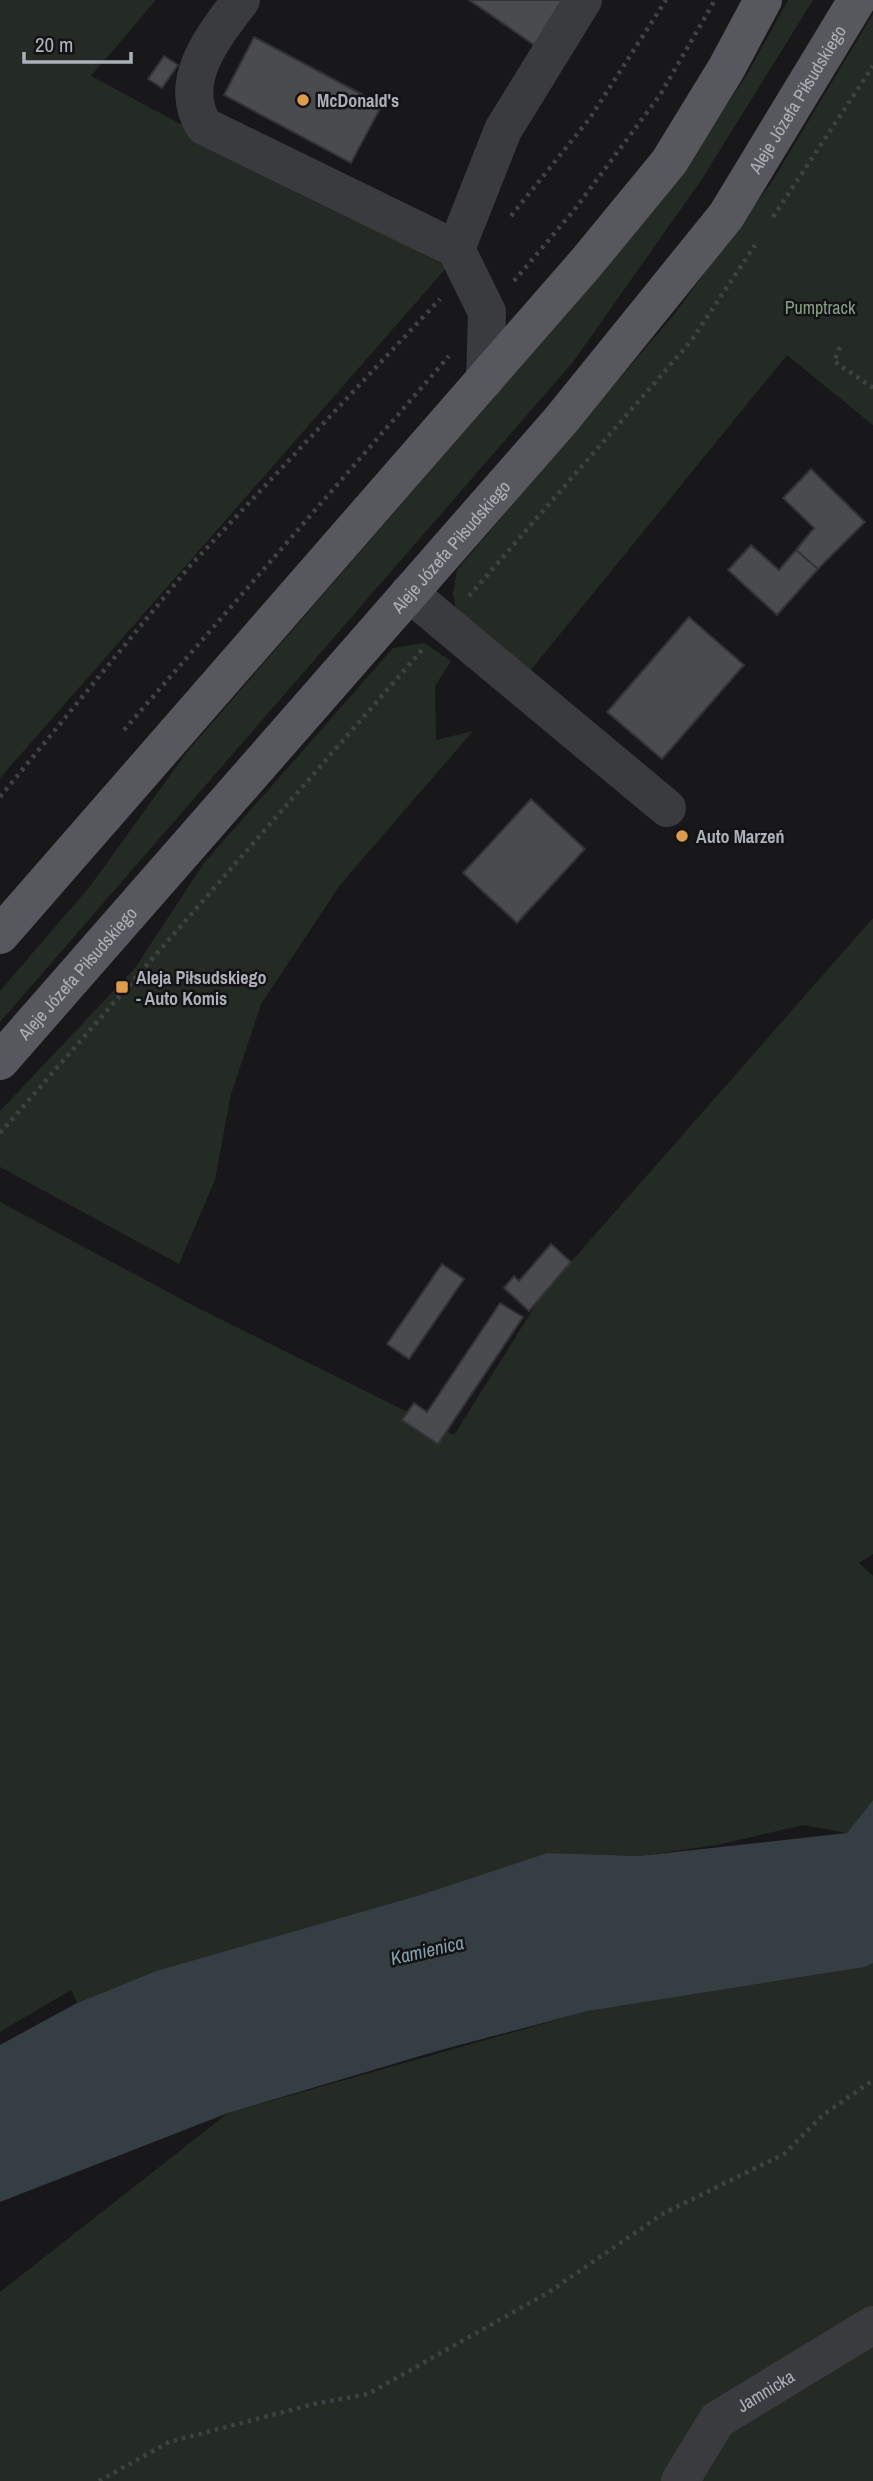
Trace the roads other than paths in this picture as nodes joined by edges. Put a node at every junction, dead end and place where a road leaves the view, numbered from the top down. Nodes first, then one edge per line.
1 (241, 0) edge
2 (583, 0) edge
3 (763, 0) edge
4 (847, 8) edge
5 (462, 259) junction
6 (485, 380) junction
7 (409, 593) junction
8 (667, 808) dead end
9 (0, 935) edge
10 (0, 1061) edge
11 (873, 2325) edge
12 (680, 2481) edge

1 - 5 street
2 - 5 street
3 - 6 main road
4 - 7 main road, Aleje Józefa Piłsudskiego
5 - 6 street
6 - 9 main road
7 - 8 street
7 - 10 main road, Aleje Józefa Piłsudskiego
11 - 12 street, Jamnicka

